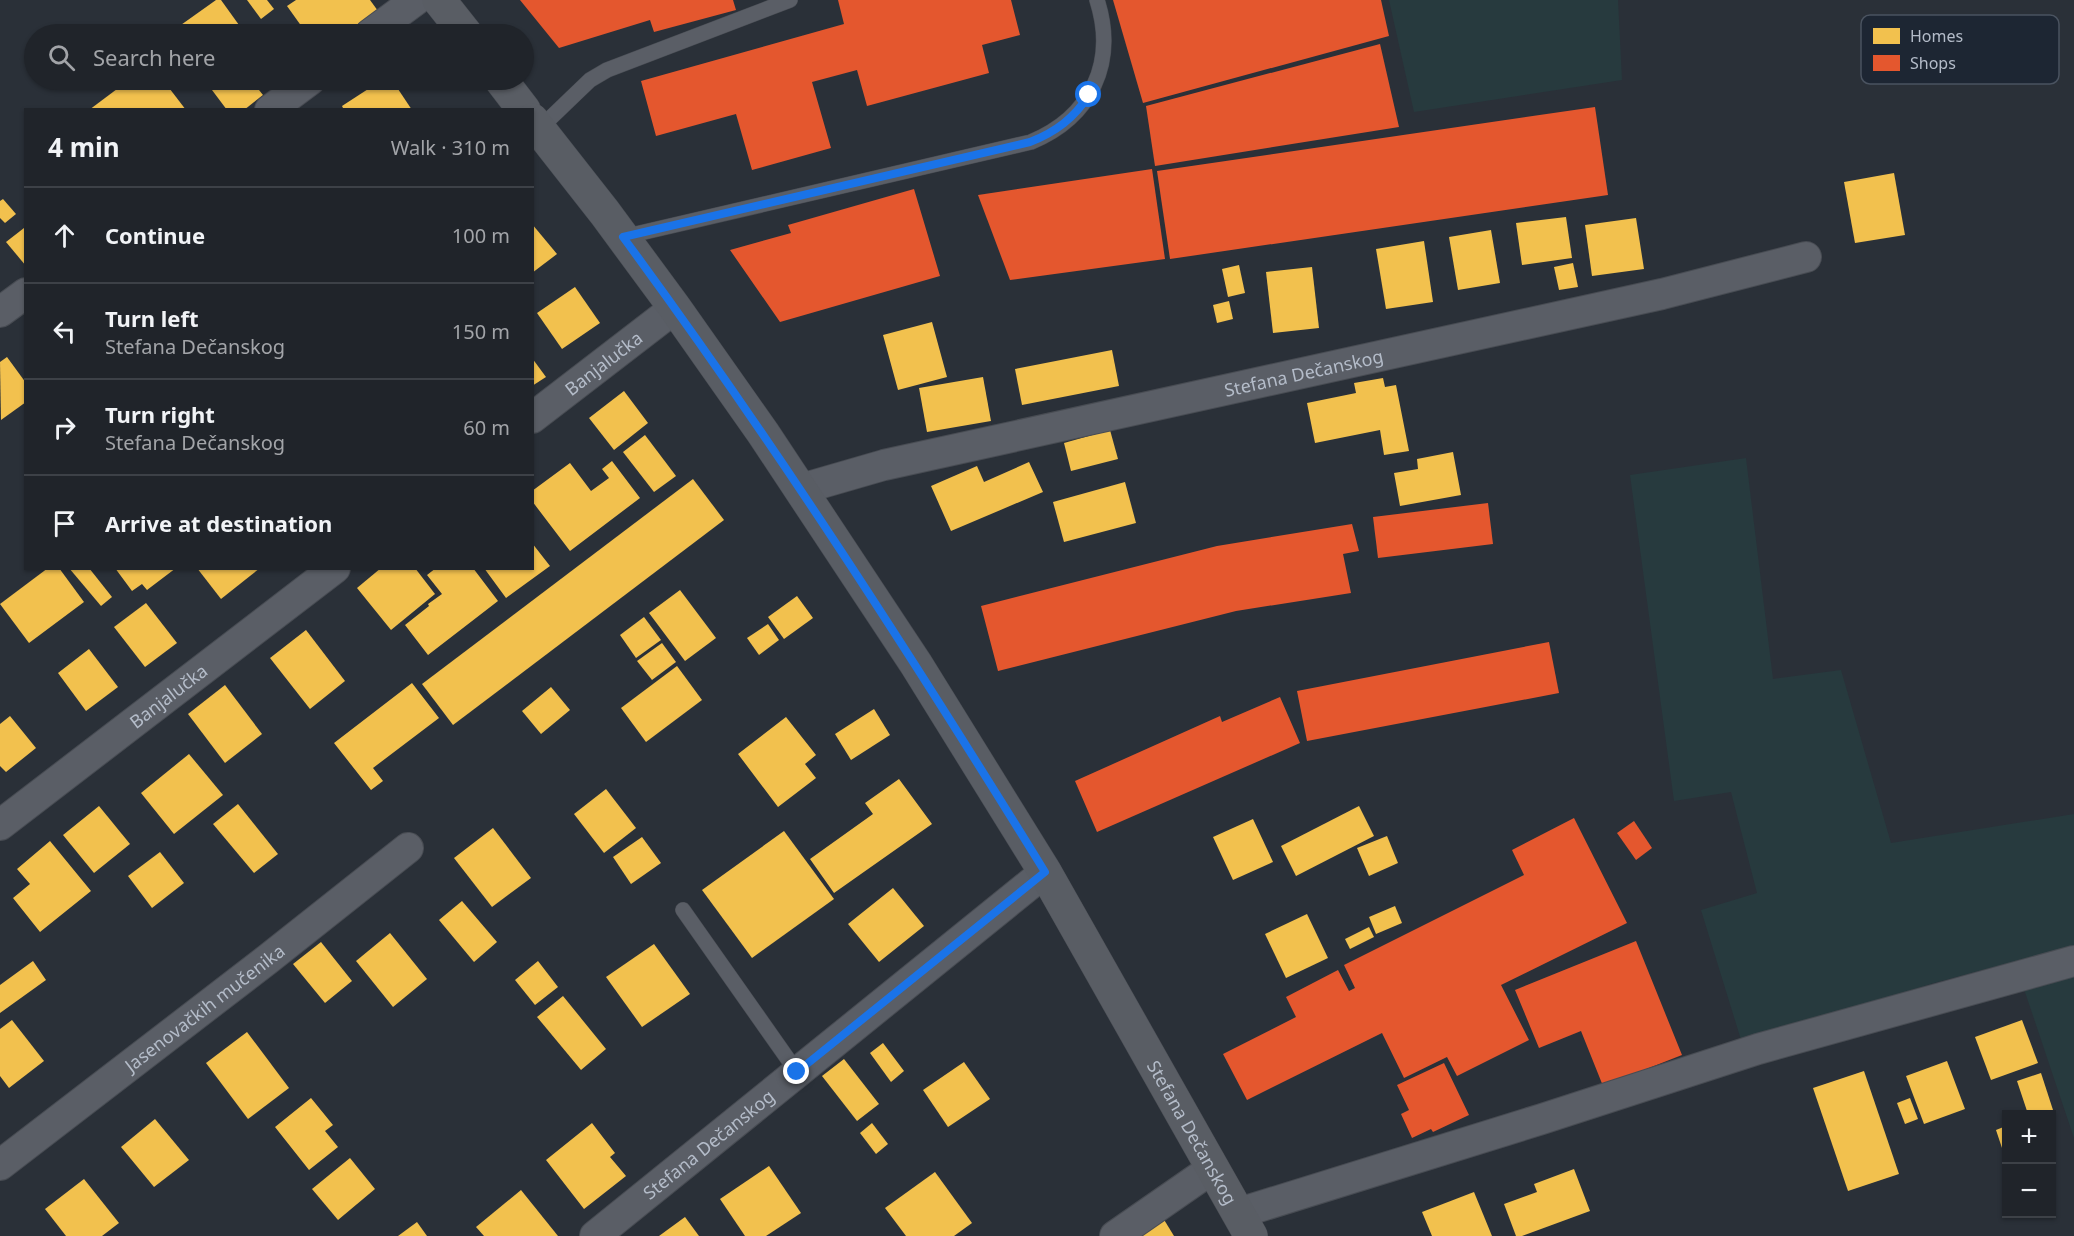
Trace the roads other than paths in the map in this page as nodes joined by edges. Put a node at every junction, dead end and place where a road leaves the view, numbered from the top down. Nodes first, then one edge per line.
1 (416, 0) edge
2 (439, 0) edge
3 (790, 0) edge
4 (1097, 0) edge
5 (384, 24) edge
6 (458, 24) edge
7 (297, 90) edge
8 (509, 90) edge
9 (273, 108) edge
10 (523, 108) edge
11 (534, 119) edge
12 (534, 123) edge
13 (623, 237) junction
14 (1806, 257) dead end
15 (24, 294) edge
16 (675, 308) junction
17 (0, 312) edge
18 (534, 416) edge
19 (801, 489) junction
20 (332, 570) edge
21 (0, 825) edge
22 (408, 848) dead end
23 (1045, 872) junction
24 (683, 910) dead end
25 (2074, 961) edge
26 (797, 1072) junction
27 (0, 1166) edge
28 (1213, 1168) junction
29 (1245, 1225) edge
30 (595, 1236) edge
31 (1115, 1236) edge

1 - 5 street
2 - 6 main road
3 - 11 lane
4 - 13 lane
7 - 9 street
8 - 10 main road, Stefana Dečanskog
12 - 13 main road, Stefana Dečanskog
13 - 16 main road, Stefana Dečanskog
14 - 19 street, Stefana Dečanskog
15 - 17 street
16 - 18 street, Banjalučka
16 - 19 main road, Stefana Dečanskog
19 - 23 main road, Stefana Dečanskog
20 - 21 street, Banjalučka
22 - 27 street, Jasenovačkih mučenika
23 - 26 street, Stefana Dečanskog
23 - 28 main road, Stefana Dečanskog
24 - 26 lane
25 - 29 street
26 - 30 street, Stefana Dečanskog
28 - 29 main road, Stefana Dečanskog
28 - 31 street

